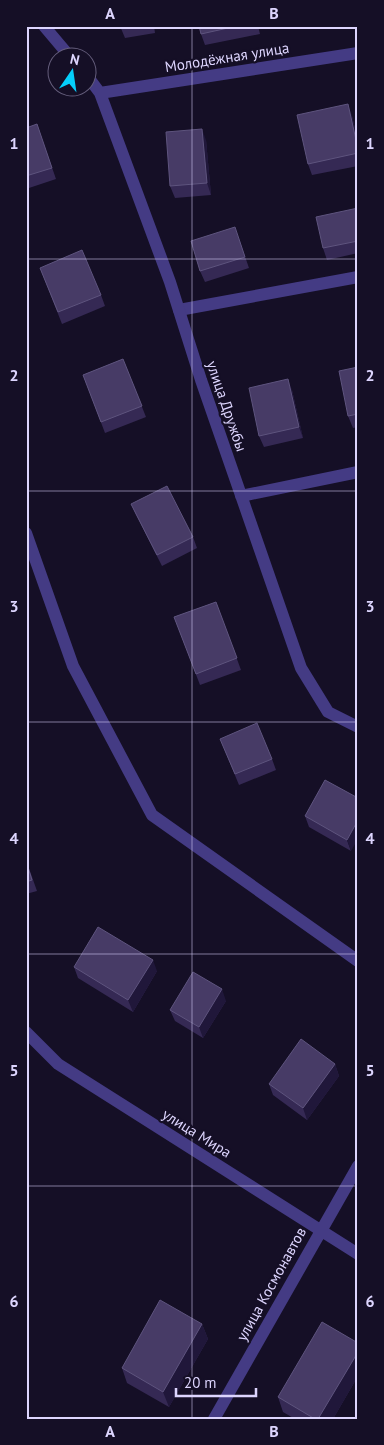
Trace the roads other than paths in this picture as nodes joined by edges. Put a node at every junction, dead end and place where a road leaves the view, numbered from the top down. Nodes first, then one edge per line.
1 (44, 26) edge
2 (63, 48) edge
3 (358, 53) edge
4 (98, 90) edge
5 (100, 92) junction
6 (358, 276) edge
7 (179, 310) junction
8 (358, 472) edge
9 (241, 496) junction
10 (26, 534) edge
11 (358, 727) edge
12 (358, 961) edge
13 (26, 1032) edge
14 (358, 1166) edge
15 (320, 1230) junction
16 (358, 1254) edge
17 (214, 1419) edge

1 - 2 street
3 - 5 street, Молодёжная улица
4 - 5 street, улица Дружбы
5 - 7 street, улица Дружбы
6 - 7 street
7 - 9 street, улица Дружбы
8 - 9 street
9 - 11 street, улица Дружбы
10 - 12 street
13 - 15 street, улица Мира
14 - 15 street, улица Космонавтов
15 - 16 street, улица Мира
15 - 17 street, улица Космонавтов

